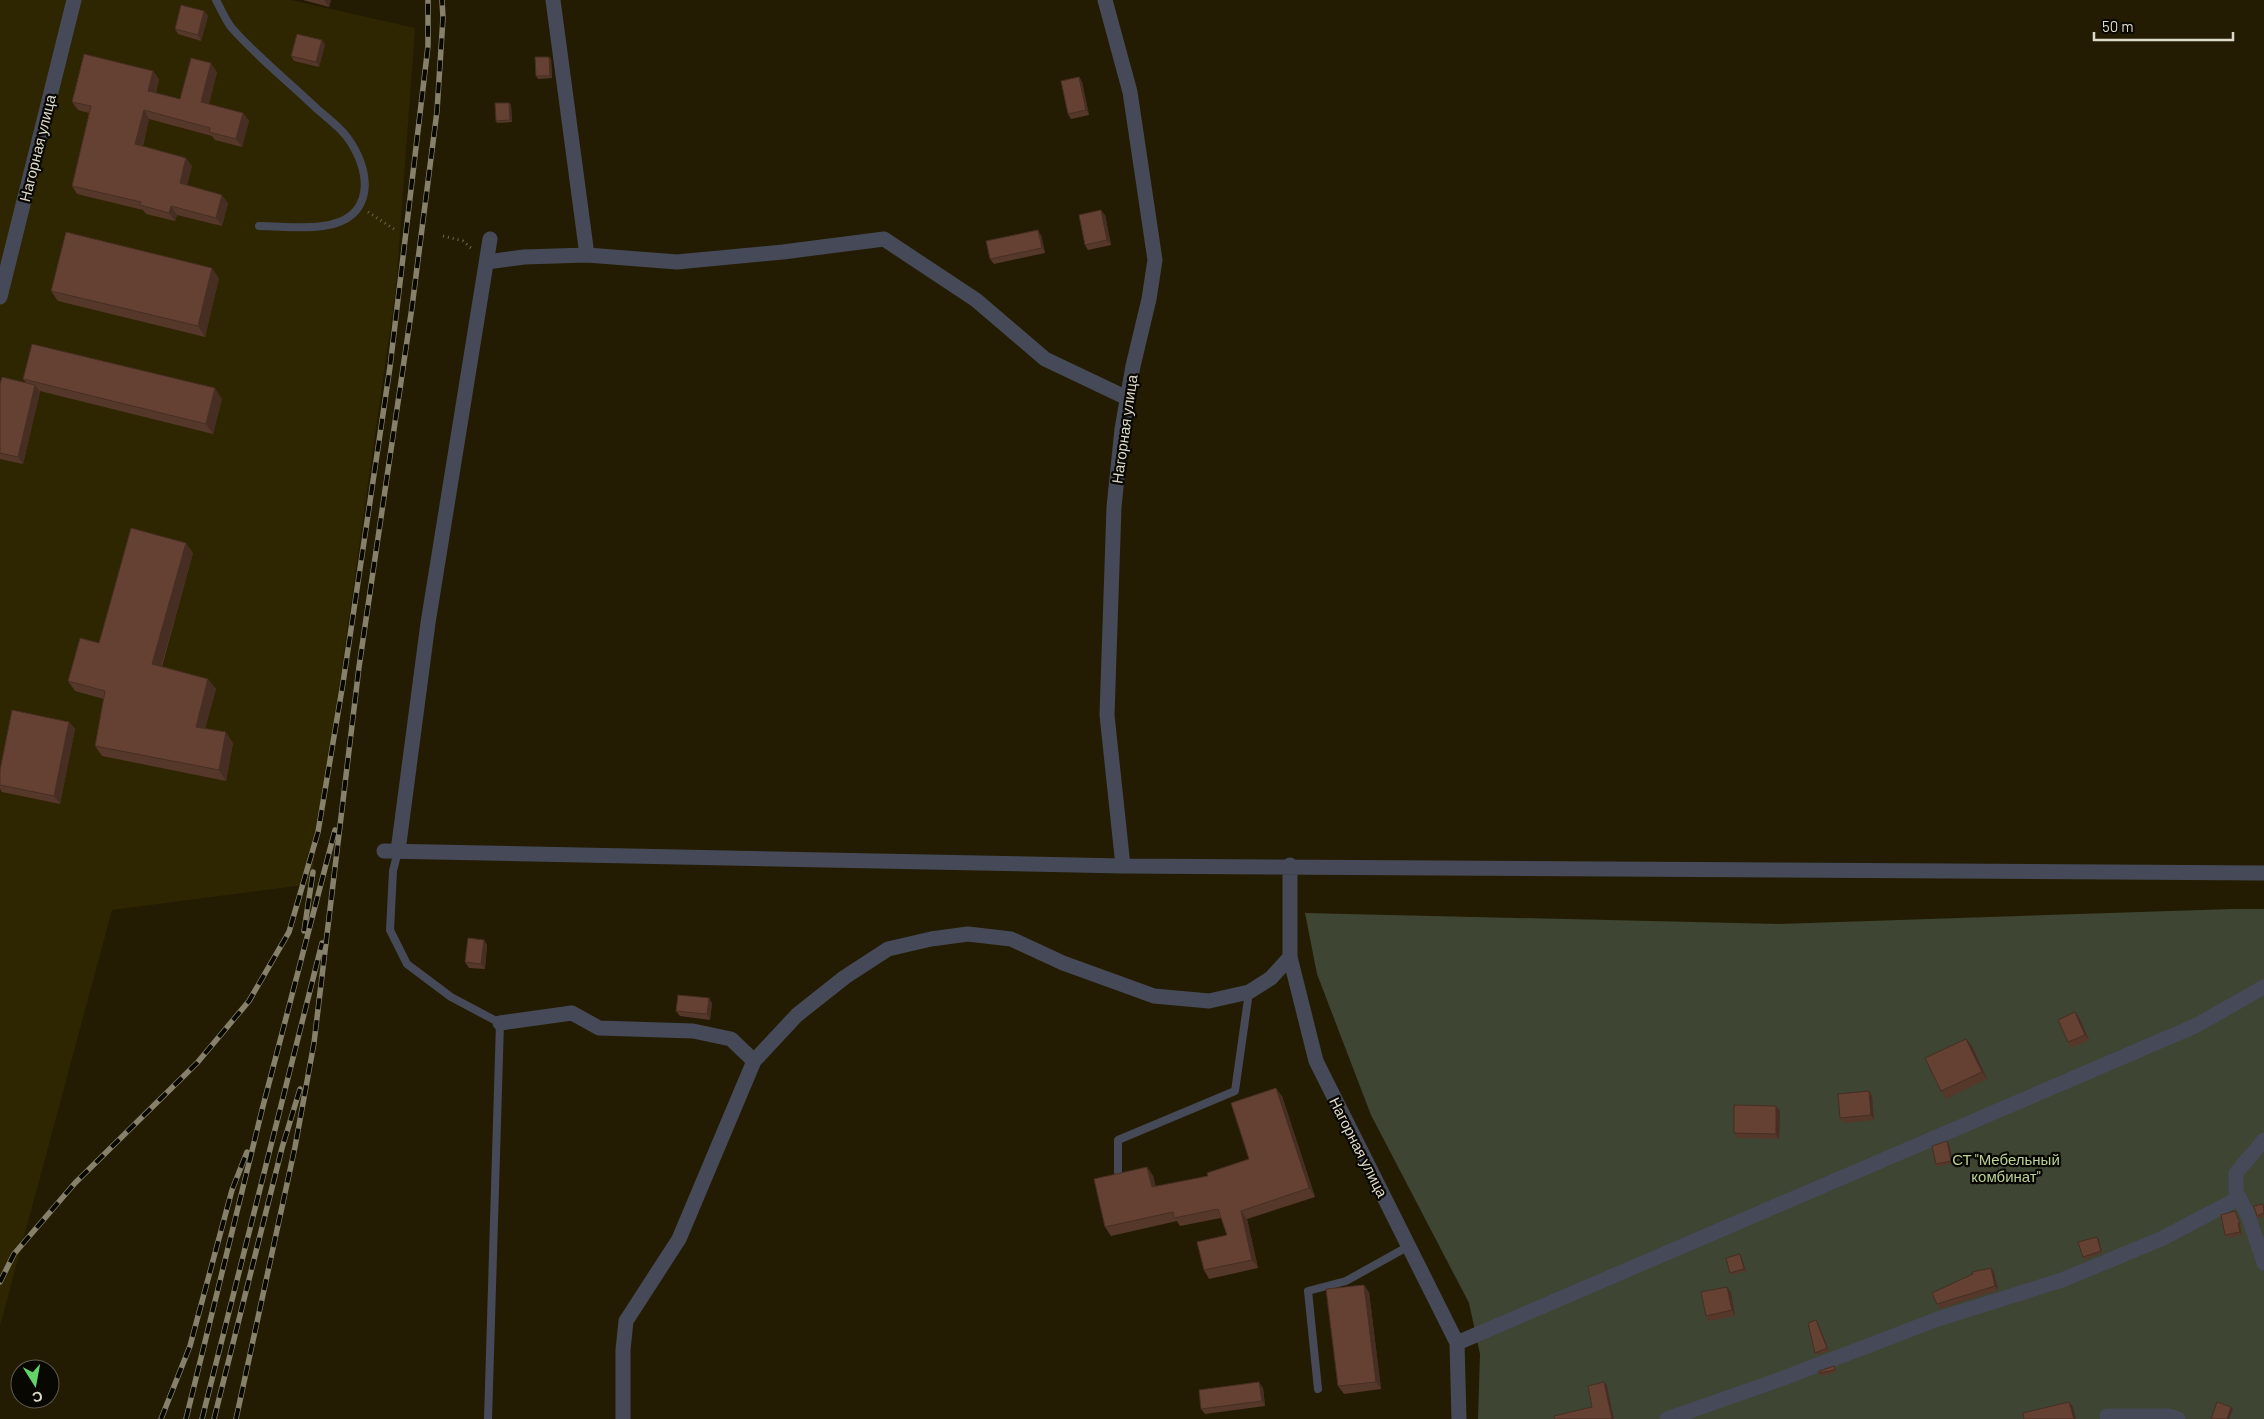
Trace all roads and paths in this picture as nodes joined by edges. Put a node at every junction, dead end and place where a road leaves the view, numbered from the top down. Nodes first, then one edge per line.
1 (74, 0) edge
2 (216, 0) edge
3 (554, 0) edge
4 (1105, 0) edge
5 (359, 207) junction
6 (259, 226) dead end
7 (394, 229) dead end
8 (443, 236) dead end
9 (490, 239) dead end
10 (587, 255) junction
11 (487, 262) junction
12 (0, 297) edge
13 (1127, 398) junction
14 (391, 851) junction
15 (1290, 865) junction
16 (1123, 866) junction
17 (2264, 873) edge
18 (1290, 957) junction
19 (2264, 987) edge
20 (1249, 992) junction
21 (500, 1023) junction
22 (754, 1061) junction
23 (2264, 1140) edge
24 (1118, 1172) edge
25 (2239, 1198) junction
26 (1408, 1246) junction
27 (2264, 1263) edge
28 (1457, 1343) junction
29 (1318, 1389) dead end
30 (2107, 1416) dead end
31 (488, 1419) edge
32 (624, 1419) edge
33 (1459, 1419) edge
34 (1667, 1419) edge
35 (2178, 1419) edge

1 - 12 street, Нагорная улица
2 - 5 lane
3 - 10 street
4 - 13 street, Нагорная улица
5 - 6 lane
5 - 7 path
8 - 11 path
9 - 11 street
10 - 11 street
10 - 13 street
11 - 14 street
13 - 16 street, Нагорная улица
14 - 16 street
14 - 21 lane
15 - 16 street
15 - 17 street
15 - 18 street, Нагорная улица
18 - 20 street
18 - 26 street, Нагорная улица
19 - 28 street
20 - 22 street
20 - 24 lane
21 - 22 street
21 - 31 lane
22 - 32 street
23 - 25 street
25 - 27 street
25 - 34 street
26 - 28 street, Нагорная улица
26 - 29 lane
28 - 33 street, Нагорная улица
30 - 35 street

